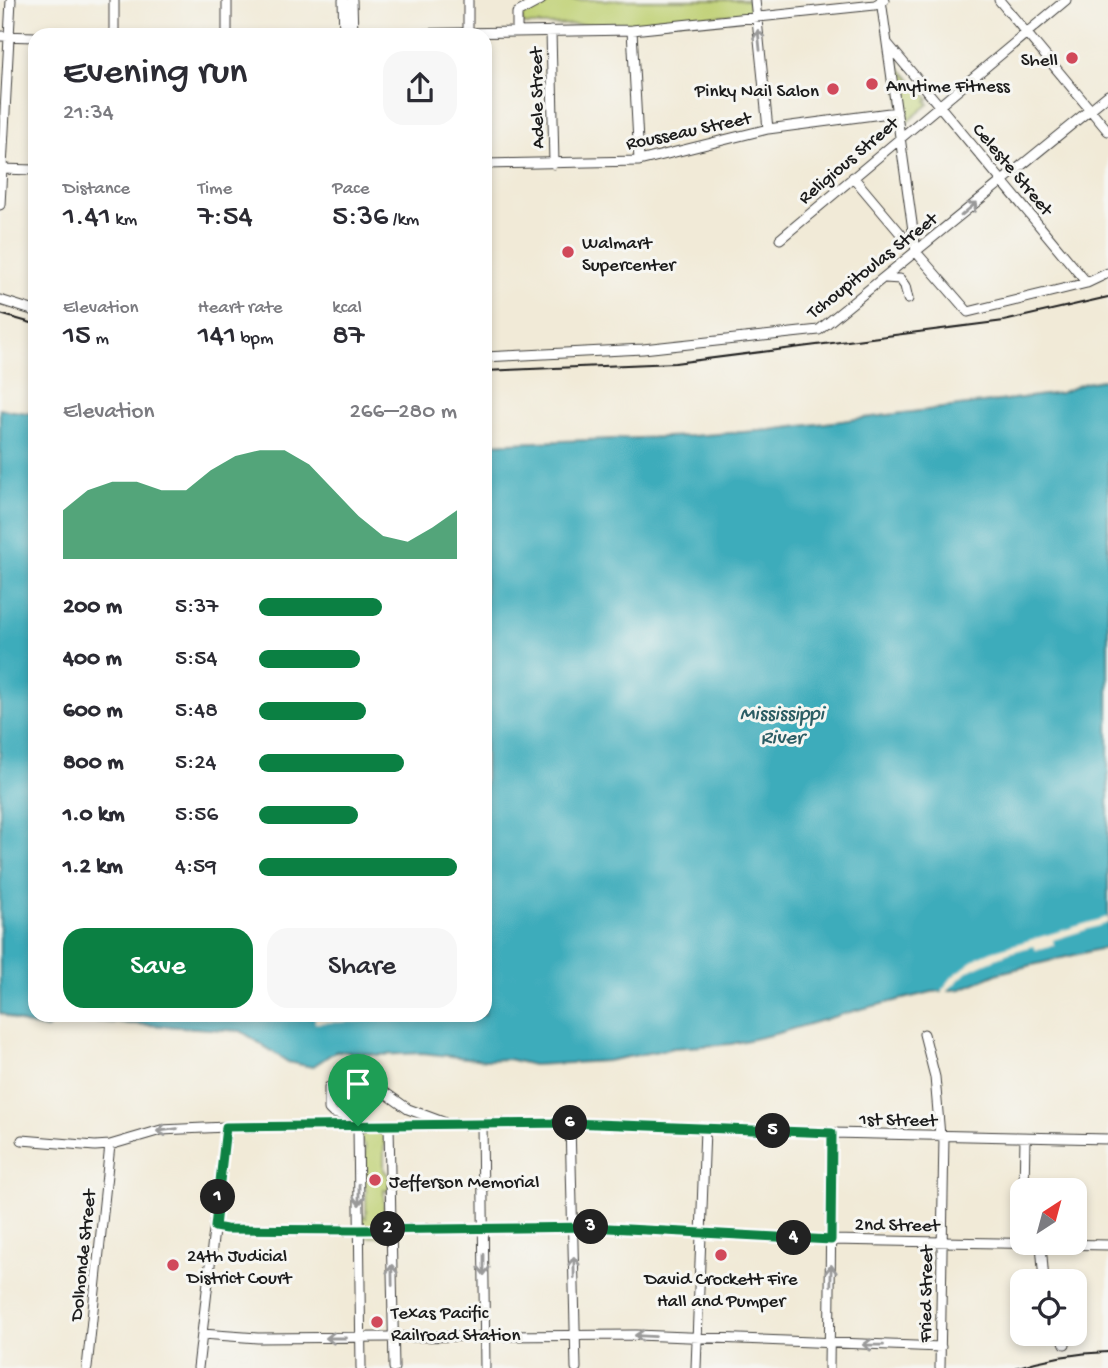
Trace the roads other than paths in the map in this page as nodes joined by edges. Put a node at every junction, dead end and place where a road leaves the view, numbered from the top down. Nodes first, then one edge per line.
1 (11, 0) edge
2 (114, 0) edge
3 (227, 0) edge
4 (343, 0) edge
5 (352, 0) edge
6 (468, 0) edge
7 (541, 0) edge
8 (755, 0) edge
9 (999, 0) edge
10 (1066, 0) edge
11 (882, 1) edge
12 (757, 18) junction
13 (114, 28) edge
14 (227, 28) edge
15 (344, 28) edge
16 (353, 28) edge
17 (468, 28) edge
18 (632, 30) junction
19 (551, 31) junction
20 (517, 32) junction
21 (492, 33) edge
22 (1027, 33) junction
23 (4, 37) edge
24 (28, 37) edge
25 (887, 43) junction
26 (1108, 95) edge
27 (2, 101) edge
28 (939, 105) junction
29 (1090, 109) junction
30 (897, 112) junction
31 (768, 130) junction
32 (1108, 131) edge
33 (902, 136) junction
34 (639, 161) junction
35 (492, 164) edge
36 (554, 164) junction
37 (1, 169) edge
38 (28, 170) edge
39 (853, 177) junction
40 (1002, 181) junction
41 (0, 205) edge
42 (901, 233) dead end
43 (780, 239) dead end
44 (916, 252) junction
45 (1108, 273) edge
46 (885, 278) junction
47 (1087, 283) junction
48 (908, 299) dead end
49 (0, 300) edge
50 (28, 308) edge
51 (492, 357) edge
52 (923, 1034) dead end
53 (570, 1123) junction
54 (482, 1124) junction
55 (449, 1125) junction
56 (358, 1126) junction
57 (389, 1126) junction
58 (226, 1127) junction
59 (705, 1129) junction
60 (832, 1133) junction
61 (942, 1136) junction
62 (1025, 1138) junction
63 (1108, 1139) edge
64 (22, 1140) dead end
65 (110, 1145) junction
66 (1024, 1178) edge
67 (215, 1227) junction
68 (573, 1227) junction
69 (484, 1228) junction
70 (392, 1229) junction
71 (359, 1230) junction
72 (702, 1234) junction
73 (831, 1240) junction
74 (943, 1242) junction
75 (1010, 1243) edge
76 (1087, 1245) edge
77 (1108, 1245) edge
78 (202, 1334) junction
79 (576, 1335) junction
80 (485, 1336) junction
81 (393, 1337) junction
82 (361, 1338) junction
83 (697, 1338) junction
84 (830, 1344) junction
85 (941, 1347) junction
86 (88, 1368) edge
87 (198, 1368) edge
88 (361, 1368) edge
89 (394, 1368) edge
90 (485, 1368) edge
91 (576, 1368) edge
92 (696, 1368) edge
93 (829, 1368) edge
94 (940, 1368) edge

1 - 23 street
2 - 13 street
3 - 14 street
4 - 15 street
5 - 16 street
6 - 17 street
7 - 20 street
8 - 12 street
9 - 22 street
10 - 22 street, Religious Street
11 - 12 street
11 - 25 street
12 - 18 street
31 -> 12 street
18 - 19 street
18 - 34 street
19 - 20 street
19 - 36 street, Adele Street
20 - 21 street
22 - 28 street, Religious Street
22 - 29 street
23 - 24 street
23 - 27 street
25 - 28 street, Celeste Street
25 - 30 street
26 - 29 street, Tchoupitoulas Street
27 - 37 street
28 - 33 street, Religious Street
28 - 40 street, Celeste Street
29 - 32 street
29 - 40 street, Tchoupitoulas Street
30 - 31 street, Rousseau Street
30 - 33 street
31 - 34 street, Rousseau Street
33 - 39 street, Religious Street
33 - 44 street
34 - 36 street, Rousseau Street
35 - 36 street, Rousseau Street
37 - 38 street
37 - 41 street
39 - 42 street
39 - 43 street, Religious Street
44 -> 40 street, Tchoupitoulas Street
40 - 47 street, Celeste Street
44 - 46 street, Tchoupitoulas Street
44 - 47 street
45 - 47 street
46 - 48 street
46 - 51 street, Tchoupitoulas Street
49 - 50 street
52 - 61 street, Fried Street
53 - 54 street, 1st Street
53 - 59 street, 1st Street
53 - 68 street
54 - 55 street, 1st Street
54 - 69 street
55 - 56 street
55 - 57 street, 1st Street
56 - 57 street, 1st Street
56 - 58 street, 1st Street
56 -> 71 street
57 - 70 street
58 -> 65 street, 1st Street
58 - 67 street
59 - 60 street, 1st Street
59 - 72 street
60 - 61 street, 1st Street
60 - 73 street
61 - 62 street, 1st Street
61 - 74 street, Fried Street
62 - 63 street, 1st Street
62 - 66 street
64 - 65 street, 1st Street
65 - 86 street, Dolhonde Street
67 - 71 street
67 - 78 street
68 - 69 street, 2nd Street
68 - 72 street, 2nd Street
79 -> 68 street
69 - 70 street, 2nd Street
69 -> 80 street
70 - 71 street, 2nd Street
81 -> 70 street
71 - 82 street
72 - 73 street, 2nd Street
72 - 83 street
73 - 74 street, 2nd Street
84 -> 73 street
74 - 75 street, 2nd Street
74 - 85 street, Fried Street
76 - 77 street, 2nd Street
82 -> 78 street
78 - 87 street
79 - 80 street
83 -> 79 street
79 - 91 street
80 - 81 street
80 - 90 street
81 - 82 street
81 - 89 street
82 - 88 street
83 - 84 street
83 - 92 street
85 -> 84 street
84 - 93 street
85 - 94 street, Fried Street

